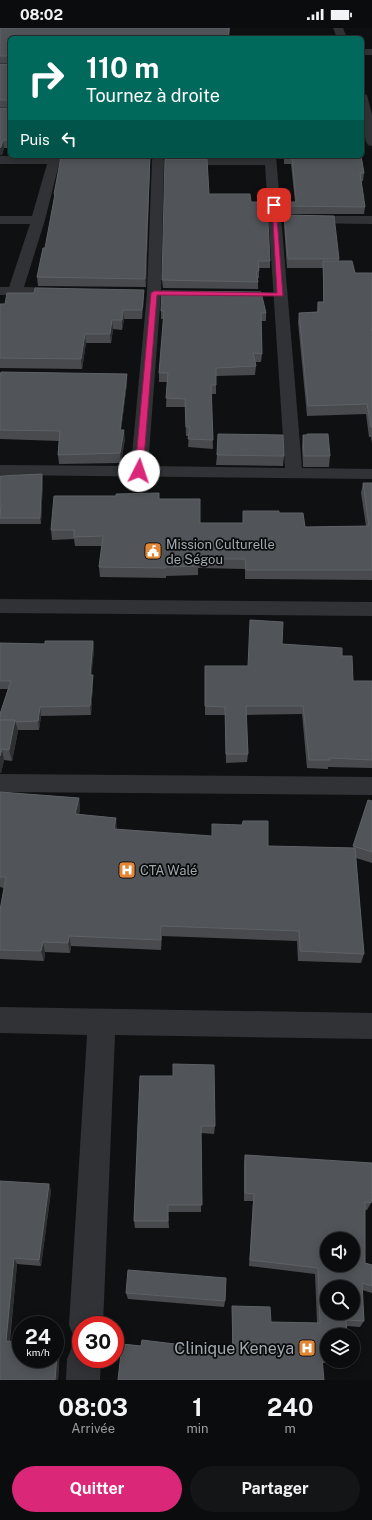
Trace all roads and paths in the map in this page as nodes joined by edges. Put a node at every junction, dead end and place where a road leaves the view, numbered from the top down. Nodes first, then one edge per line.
1 (366, 108) edge
2 (372, 142) edge
3 (55, 158) edge
4 (270, 159) edge
5 (0, 160) edge
6 (99, 160) edge
7 (275, 219) junction
8 (0, 220) edge
9 (38, 220) junction
10 (372, 220) edge
11 (0, 291) edge
12 (15, 291) junction
13 (77, 292) edge
14 (138, 293) edge
15 (154, 293) junction
16 (170, 293) edge
17 (265, 294) dead end
18 (281, 295) junction
19 (0, 470) edge
20 (139, 471) junction
21 (294, 474) junction
22 (372, 474) edge
23 (0, 606) edge
24 (372, 609) edge
25 (0, 783) edge
26 (372, 786) edge
27 (0, 1020) edge
28 (102, 1021) junction
29 (372, 1026) edge
30 (86, 1316) edge
31 (84, 1368) edge
32 (83, 1380) edge

1 - 2 street
3 - 5 street
3 - 6 street
3 - 9 street
4 - 7 street
4 - 15 street
7 - 10 street
7 - 18 street
8 - 9 street
9 - 12 street
11 - 12 street
12 - 13 street
14 - 15 street
15 - 16 street
15 - 20 street
17 - 18 street
18 - 21 street
19 - 20 street
20 - 21 street
21 - 22 street
23 - 24 street
25 - 26 street
27 - 28 street
28 - 29 street
28 - 30 street
31 - 32 street

